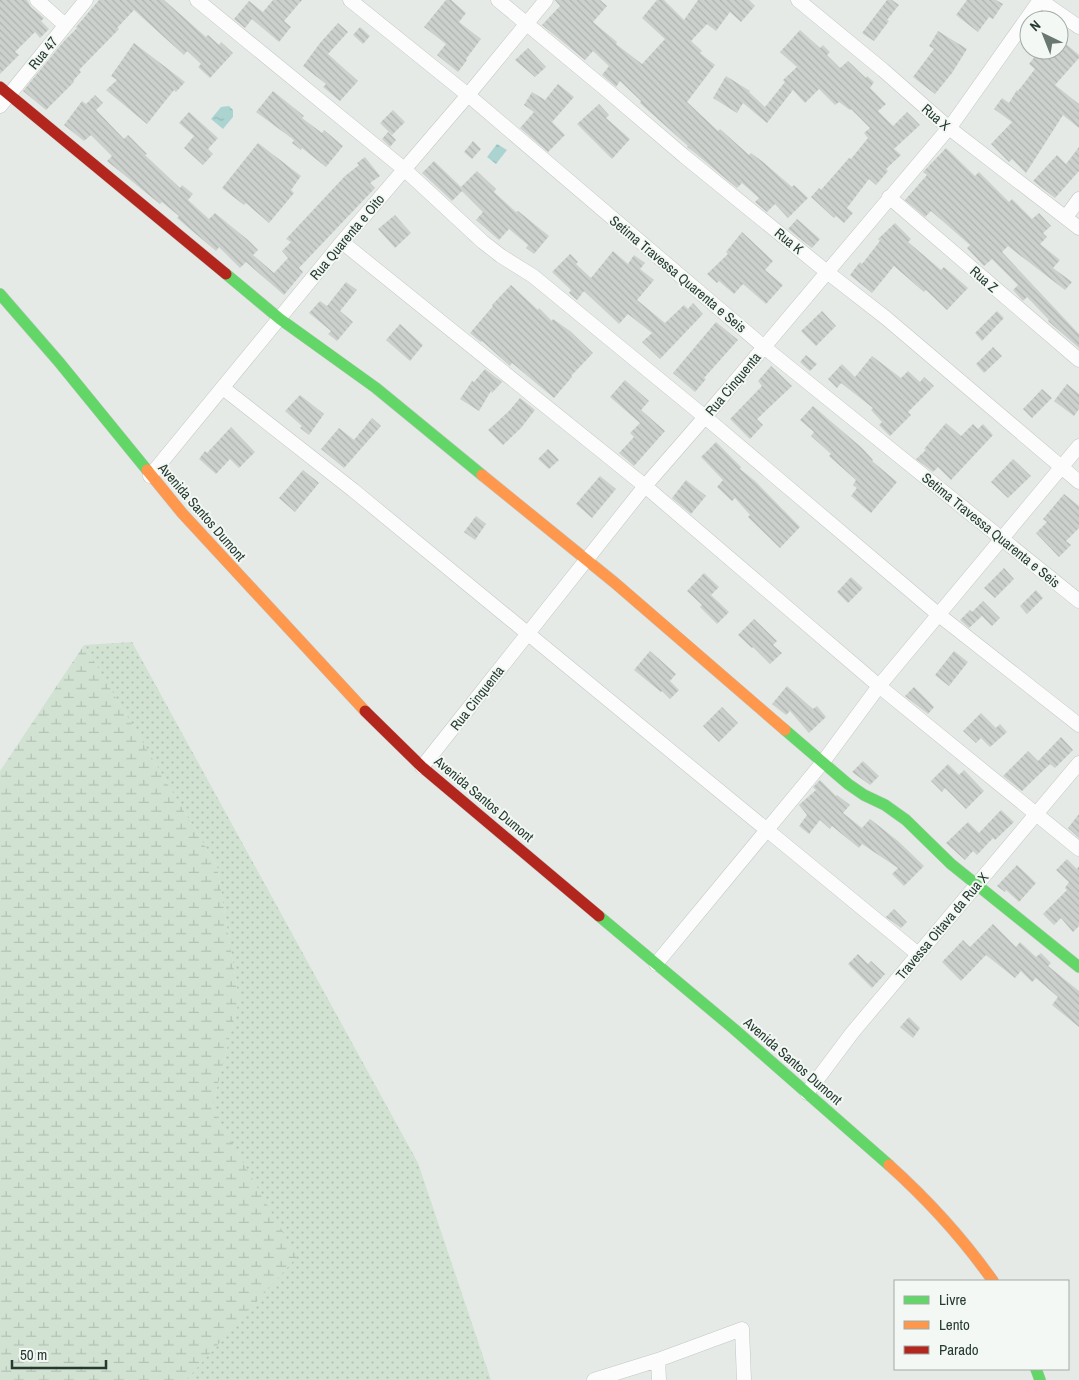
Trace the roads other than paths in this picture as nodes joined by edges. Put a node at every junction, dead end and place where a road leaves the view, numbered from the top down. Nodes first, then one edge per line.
1 (37, 0) edge
2 (86, 0) edge
3 (197, 0) edge
4 (350, 0) edge
5 (498, 0) edge
6 (546, 0) edge
7 (798, 0) edge
8 (1036, 2) edge
9 (526, 24) junction
10 (65, 25) junction
11 (1079, 27) edge
12 (5, 91) edge
13 (468, 95) junction
14 (0, 106) edge
15 (949, 128) junction
16 (404, 169) junction
17 (889, 197) junction
18 (1079, 198) edge
19 (1066, 217) junction
20 (1079, 228) edge
21 (342, 242) junction
22 (827, 272) junction
23 (0, 294) edge
24 (280, 320) junction
25 (764, 347) junction
26 (1079, 360) edge
27 (223, 388) junction
28 (705, 417) junction
29 (1079, 446) edge
30 (1061, 467) junction
31 (150, 476) junction
32 (1079, 482) edge
33 (645, 486) junction
34 (1002, 539) junction
35 (586, 560) junction
36 (1079, 601) edge
37 (938, 615) junction
38 (527, 634) junction
39 (879, 686) junction
40 (1079, 725) edge
41 (823, 762) junction
42 (1079, 763) edge
43 (422, 767) junction
44 (1036, 815) junction
45 (767, 830) junction
46 (1079, 849) edge
47 (976, 885) junction
48 (918, 954) junction
49 (656, 964) junction
50 (1079, 967) edge
51 (807, 1093) junction
52 (992, 1280) edge
53 (658, 1360) junction
54 (594, 1380) edge
55 (659, 1380) edge
56 (744, 1380) edge

1 - 10 street
2 - 10 street, Rua 47
3 - 16 street
4 - 13 street, Setima Travessa Quarenta e Seis
5 - 9 street, Rua K
6 - 9 street, Rua Quarenta e Oito
7 - 15 street, Rua X
8 - 11 street
8 - 15 street, Rua Cinquenta
9 - 13 street, Rua Quarenta e Oito
9 - 22 street, Rua K
10 - 12 street, Rua 47
12 - 14 street, Rua 47
12 - 24 main road
13 - 16 street, Rua Quarenta e Oito
13 - 25 street, Setima Travessa Quarenta e Seis
15 - 17 street, Rua Cinquenta
15 - 19 street, Rua X
16 - 21 street, Rua Quarenta e Oito
16 - 28 street
17 - 22 street, Rua Cinquenta
17 - 26 street, Rua Z
18 - 19 street
19 - 20 street, Rua X
21 - 24 street, Rua Quarenta e Oito
21 - 33 street
22 - 25 street, Rua Cinquenta
22 - 30 street, Rua K
23 - 31 main road, Avenida Santos Dumont
24 - 27 street, Rua Quarenta e Oito
24 - 35 main road
25 - 28 street, Rua Cinquenta
25 - 34 street, Setima Travessa Quarenta e Seis
27 - 31 street, Rua Quarenta e Oito
27 - 38 street
28 - 33 street, Rua Cinquenta
28 - 37 street
29 - 30 street
30 - 32 street, Rua K
30 - 34 street
31 - 43 main road, Avenida Santos Dumont
33 - 35 street, Rua Cinquenta
33 - 39 street
34 - 36 street, Setima Travessa Quarenta e Seis
34 - 37 street
35 - 38 street, Rua Cinquenta
35 - 41 main road
37 - 39 street
37 - 40 street
38 - 43 street, Rua Cinquenta
38 - 45 street
39 - 41 street
39 - 44 street
41 - 45 street
41 - 47 main road
42 - 44 street, Travessa Oitava da Rua X
43 - 49 main road, Avenida Santos Dumont
44 - 46 street
44 - 47 street, Travessa Oitava da Rua X
45 - 48 street
45 - 49 street
47 - 48 street, Travessa Oitava da Rua X
47 - 50 main road
48 - 51 street, Travessa Oitava da Rua X
49 - 51 main road, Avenida Santos Dumont
51 - 52 main road, Avenida Santos Dumont
53 - 54 street
53 - 55 street
53 - 56 street

